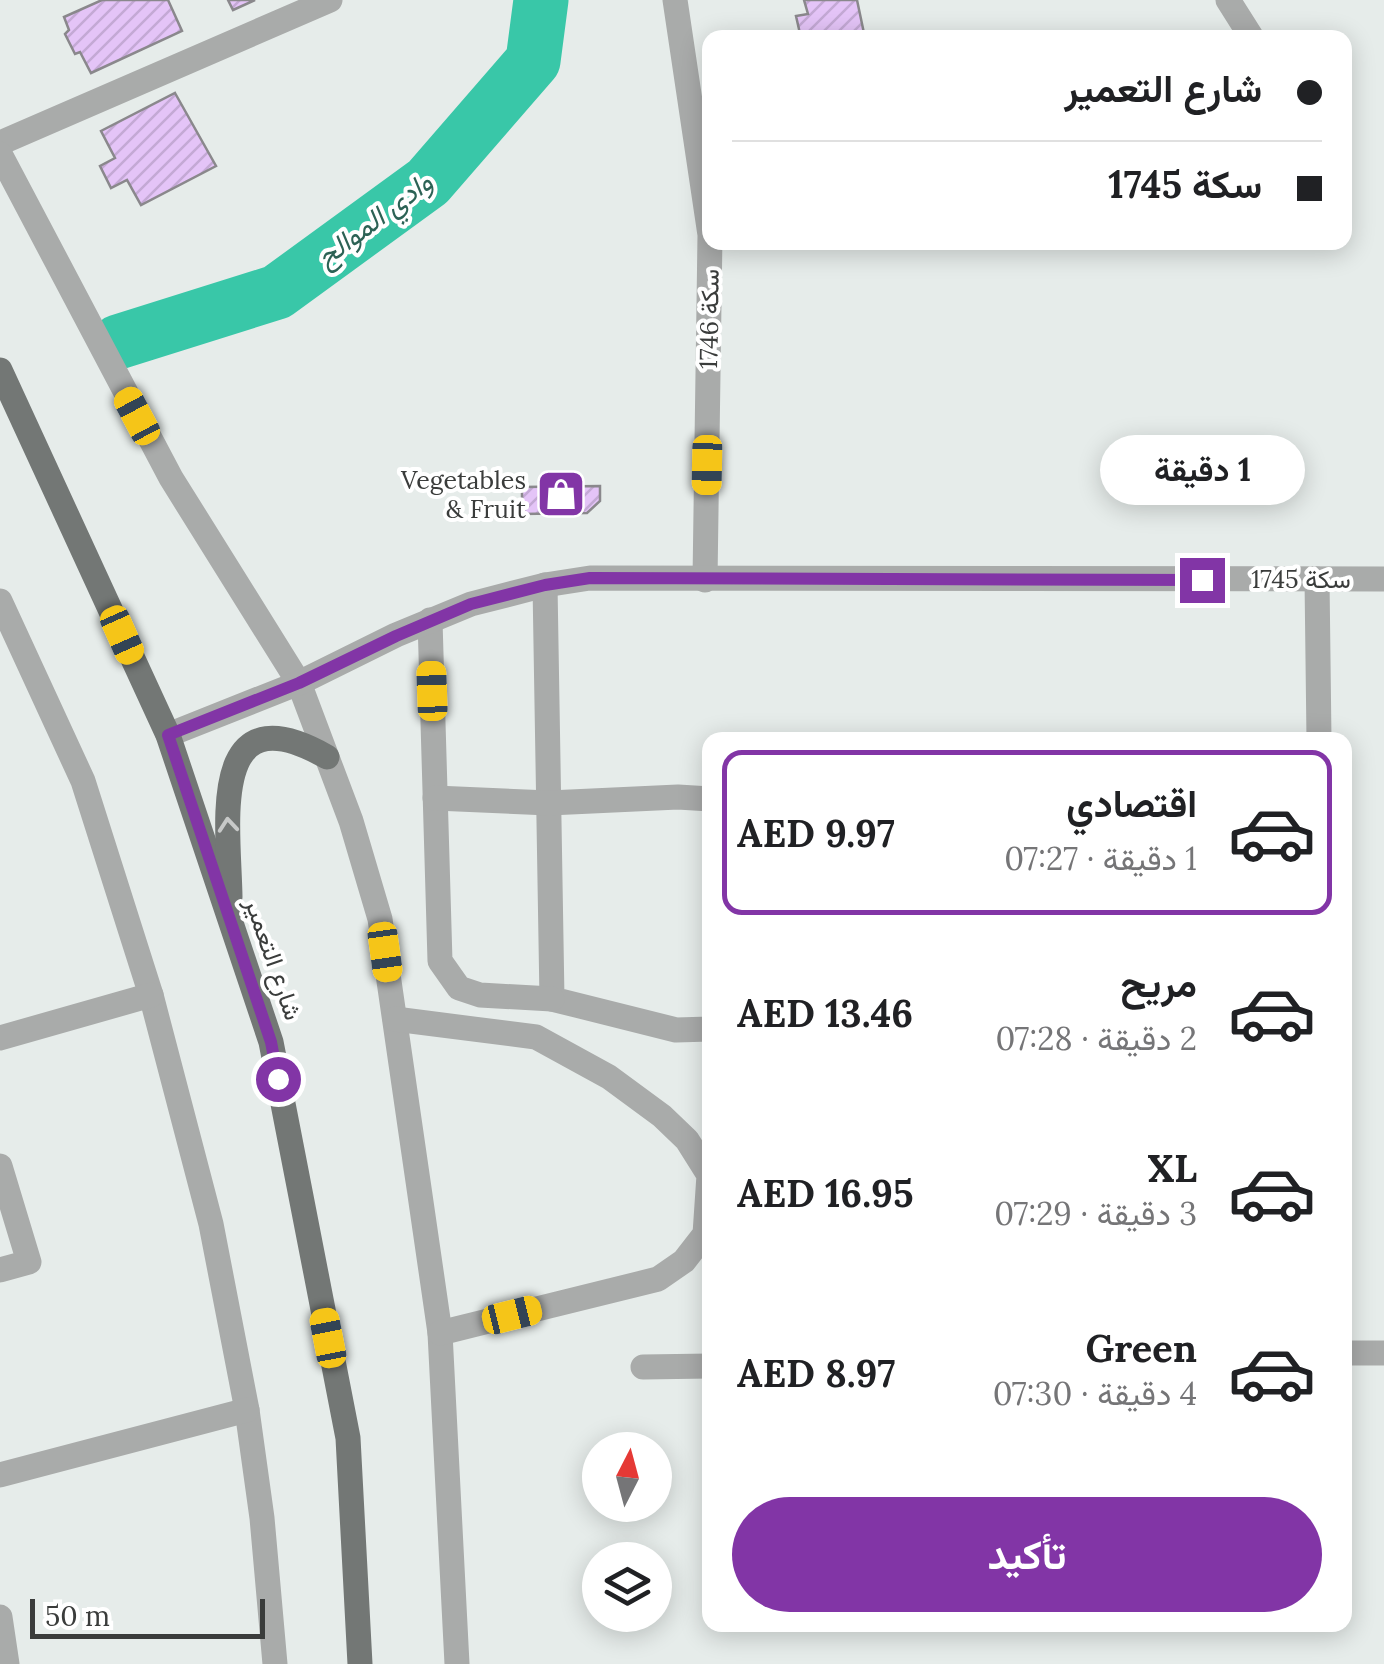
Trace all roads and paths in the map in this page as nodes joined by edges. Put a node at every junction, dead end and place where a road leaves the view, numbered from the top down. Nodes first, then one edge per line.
1 (330, 0) edge
2 (675, 0) edge
3 (1228, 0) edge
4 (1247, 30) edge
5 (0, 142) edge
6 (702, 142) edge
7 (0, 154) edge
8 (710, 250) edge
9 (0, 370) edge
10 (1317, 579) junction
11 (1384, 579) edge
12 (705, 580) junction
13 (545, 585) junction
14 (0, 601) edge
15 (430, 620) junction
16 (299, 683) junction
17 (1320, 732) edge
18 (168, 735) junction
19 (327, 757) junction
20 (436, 798) junction
21 (702, 799) edge
22 (548, 803) junction
23 (230, 922) junction
24 (151, 996) junction
25 (552, 999) junction
26 (396, 1018) junction
27 (702, 1029) edge
28 (0, 1038) edge
29 (702, 1165) edge
30 (0, 1166) edge
31 (702, 1238) edge
32 (0, 1270) edge
33 (440, 1334) junction
34 (1352, 1353) edge
35 (1384, 1353) edge
36 (702, 1366) edge
37 (643, 1367) dead end
38 (247, 1410) junction
39 (0, 1475) edge
40 (0, 1617) edge
41 (7, 1664) edge
42 (275, 1664) edge
43 (360, 1664) edge
44 (457, 1664) edge

1 - 5 street
2 - 6 street, سكة 1746
3 - 4 street
7 - 16 street
8 - 12 street, سكة 1746
9 - 18 main road, شارع التعمير
10 - 11 street, سكة 1745
10 - 12 street, سكة 1745
10 - 17 street
12 - 13 street, سكة 1745
13 - 15 street, سكة 1745
13 - 22 street
14 - 24 street
15 - 16 street, سكة 1745
15 - 20 street
16 - 18 street, سكة 1745
16 - 19 street
18 - 23 main road, شارع التعمير
23 -> 19 main road
19 - 26 street
20 - 22 street
20 - 25 street
21 - 22 street
22 - 25 street
23 - 43 main road, شارع التعمير
24 - 28 street
24 - 38 street
25 - 27 street
26 - 29 street
26 - 33 street
30 - 32 street
31 - 33 street
33 - 44 street
34 - 35 street
36 - 37 street
38 - 39 street
38 - 42 street
40 - 41 street

